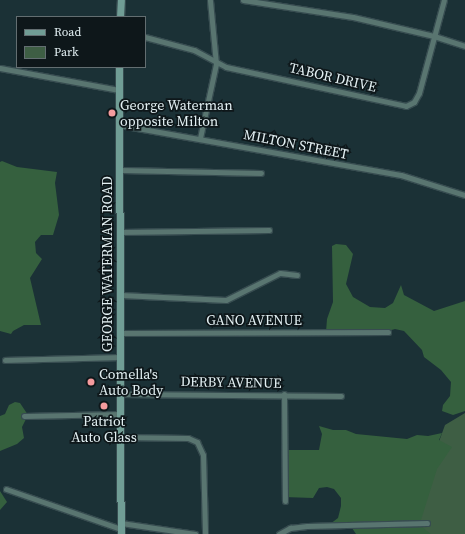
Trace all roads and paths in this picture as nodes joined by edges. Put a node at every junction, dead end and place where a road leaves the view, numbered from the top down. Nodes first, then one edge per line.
1 (121, 0) edge
2 (210, 0) edge
3 (243, 0) edge
4 (444, 0) edge
5 (120, 16) edge
6 (434, 36) junction
7 (146, 37) edge
8 (465, 46) edge
9 (216, 64) junction
10 (0, 68) edge
11 (119, 68) edge
12 (119, 90) junction
13 (120, 125) junction
14 (200, 138) junction
15 (121, 170) junction
16 (261, 173) dead end
17 (465, 195) edge
18 (269, 230) dead end
19 (120, 232) junction
20 (297, 275) dead end
21 (120, 295) junction
22 (388, 332) dead end
23 (120, 333) junction
24 (120, 357) junction
25 (5, 360) dead end
26 (120, 394) junction
27 (284, 394) junction
28 (341, 396) dead end
29 (120, 414) junction
30 (24, 416) dead end
31 (121, 437) junction
32 (6, 488) dead end
33 (285, 501) dead end
34 (427, 523) dead end
35 (121, 529) edge
36 (195, 534) edge
37 (205, 534) edge
38 (279, 534) edge

1 - 5 main road
2 - 9 street
3 - 6 street
4 - 6 street, TABOR DRIVE
6 - 8 street
6 - 9 street, TABOR DRIVE
7 - 9 street, TABOR DRIVE
9 - 14 street
10 - 12 street
11 - 12 main road, GEORGE WATERMAN ROAD
12 - 13 main road, GEORGE WATERMAN ROAD
13 - 14 street, MILTON STREET
13 - 15 main road, GEORGE WATERMAN ROAD
14 - 17 street, MILTON STREET
15 - 16 street
15 - 19 main road, GEORGE WATERMAN ROAD
18 - 19 street
19 - 21 main road, GEORGE WATERMAN ROAD
20 - 21 street
21 - 23 main road, GEORGE WATERMAN ROAD
22 - 23 street, GANO AVENUE
23 - 24 main road, GEORGE WATERMAN ROAD
24 - 25 street
24 - 26 main road, GEORGE WATERMAN ROAD
26 - 27 street, DERBY AVENUE
26 - 29 main road, GEORGE WATERMAN ROAD
27 - 28 street, DERBY AVENUE
27 - 33 street
29 - 30 street
29 - 31 main road, GEORGE WATERMAN ROAD
31 - 35 main road, GEORGE WATERMAN ROAD
31 - 37 street
32 - 35 street
34 - 38 street
35 - 36 street

